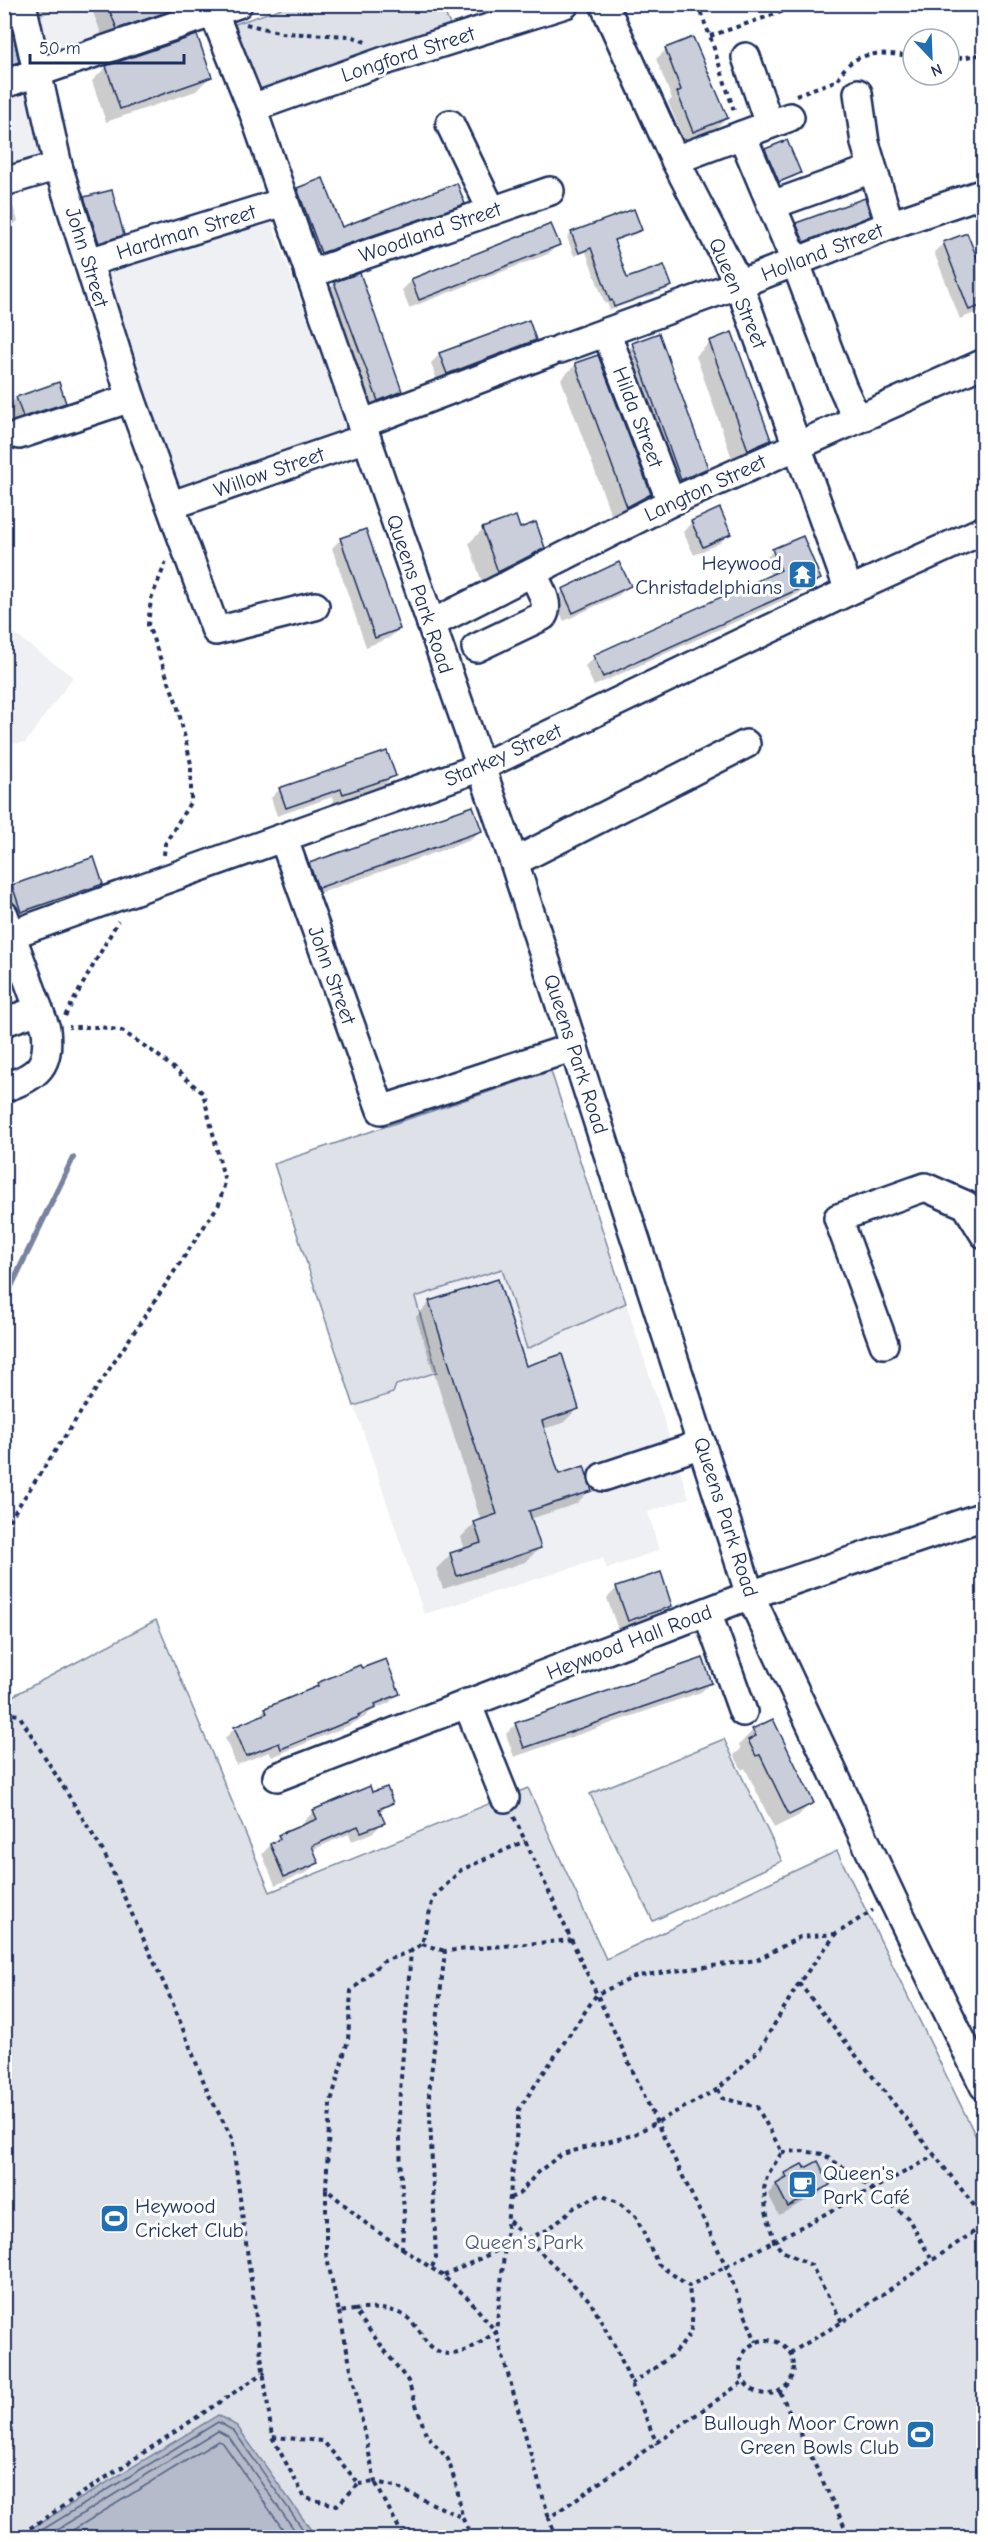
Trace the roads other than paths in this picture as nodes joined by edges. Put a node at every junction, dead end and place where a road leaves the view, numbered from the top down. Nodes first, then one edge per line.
1 (22, 4) edge
2 (238, 4) edge
3 (565, 4) edge
4 (604, 4) edge
5 (212, 9) edge
6 (746, 57) dead end
7 (37, 72) junction
8 (4, 84) edge
9 (858, 93) dead end
10 (252, 108) junction
11 (450, 123) dead end
12 (741, 135) junction
13 (675, 160) junction
14 (58, 166) junction
15 (872, 169) junction
16 (4, 182) edge
17 (550, 191) dead end
18 (984, 193) edge
19 (284, 202) junction
20 (772, 205) junction
21 (492, 211) junction
22 (890, 225) junction
23 (795, 261) junction
24 (88, 262) junction
25 (309, 274) junction
26 (739, 284) junction
27 (606, 332) junction
28 (984, 363) edge
29 (131, 398) junction
30 (857, 419) junction
31 (364, 431) junction
32 (19, 435) dead end
33 (797, 446) junction
34 (671, 502) junction
35 (172, 505) junction
36 (984, 530) edge
37 (532, 573) junction
38 (849, 591) junction
39 (315, 606) dead end
40 (431, 624) junction
41 (476, 648) dead end
42 (746, 744) dead end
43 (481, 767) junction
44 (284, 840) junction
45 (514, 862) junction
46 (7, 929) edge
47 (4, 1022) edge
48 (48, 1022) junction
49 (574, 1047) junction
50 (4, 1088) edge
51 (984, 1234) edge
52 (884, 1344) dead end
53 (702, 1444) junction
54 (603, 1477) dead end
55 (984, 1516) edge
56 (750, 1595) junction
57 (707, 1612) junction
58 (467, 1703) junction
59 (743, 1712) dead end
60 (276, 1777) dead end
61 (505, 1798) road end
62 (984, 2086) edge

1 - 7 street, John Street
2 - 5 street
3 - 10 street, Longford Street
4 - 13 street, Queen Street
5 - 7 street
5 - 10 street, Queens Park Road
6 - 12 street
7 - 8 street
7 - 14 street, John Street
9 - 15 street
10 - 19 street, Queens Park Road
11 - 21 street
12 - 13 street
12 - 20 street
13 - 26 street, Queen Street
14 - 16 street
14 - 24 street, John Street
15 - 20 street
15 - 22 street
17 - 21 street, Woodland Street
18 - 22 street, Holland Street
19 - 24 street, Hardman Street
19 - 25 street, Queens Park Road
20 - 23 street
21 - 25 street, Woodland Street
22 - 23 street, Holland Street
23 - 26 street, Holland Street
23 - 30 street
24 - 29 street, John Street
25 - 31 street, Queens Park Road
26 - 27 street, Holland Street
26 - 33 street, Queen Street
27 - 31 street, Holland Street
27 - 34 street, Hilda Street
28 - 30 street, Langton Street
29 - 32 street
29 - 35 street, John Street
30 - 33 street, Langton Street
31 - 35 street, Willow Street
31 - 40 street, Queens Park Road
33 - 34 street, Langton Street
33 - 38 street, Queen Street
34 - 37 street, Langton Street
35 - 39 street, John Street
36 - 38 street, Starkey Street
37 - 40 street, Langton Street
37 - 41 street
38 - 43 street, Starkey Street
40 - 43 street, Queens Park Road
42 - 45 street
43 - 44 street, Starkey Street
43 - 45 street, Queens Park Road
44 - 46 street, Starkey Street
44 - 49 street, John Street
45 - 49 street, Queens Park Road
46 - 48 street
47 - 48 street
48 - 50 street
49 - 53 street, Queens Park Road
51 - 52 street
53 - 54 street
53 - 56 street, Queens Park Road
55 - 56 street, Heywood Hall Road
56 - 57 street, Heywood Hall Road
56 - 62 street, Queens Park Road
57 - 58 street, Heywood Hall Road
57 - 59 street
58 - 60 street, Heywood Hall Road
58 - 61 street

